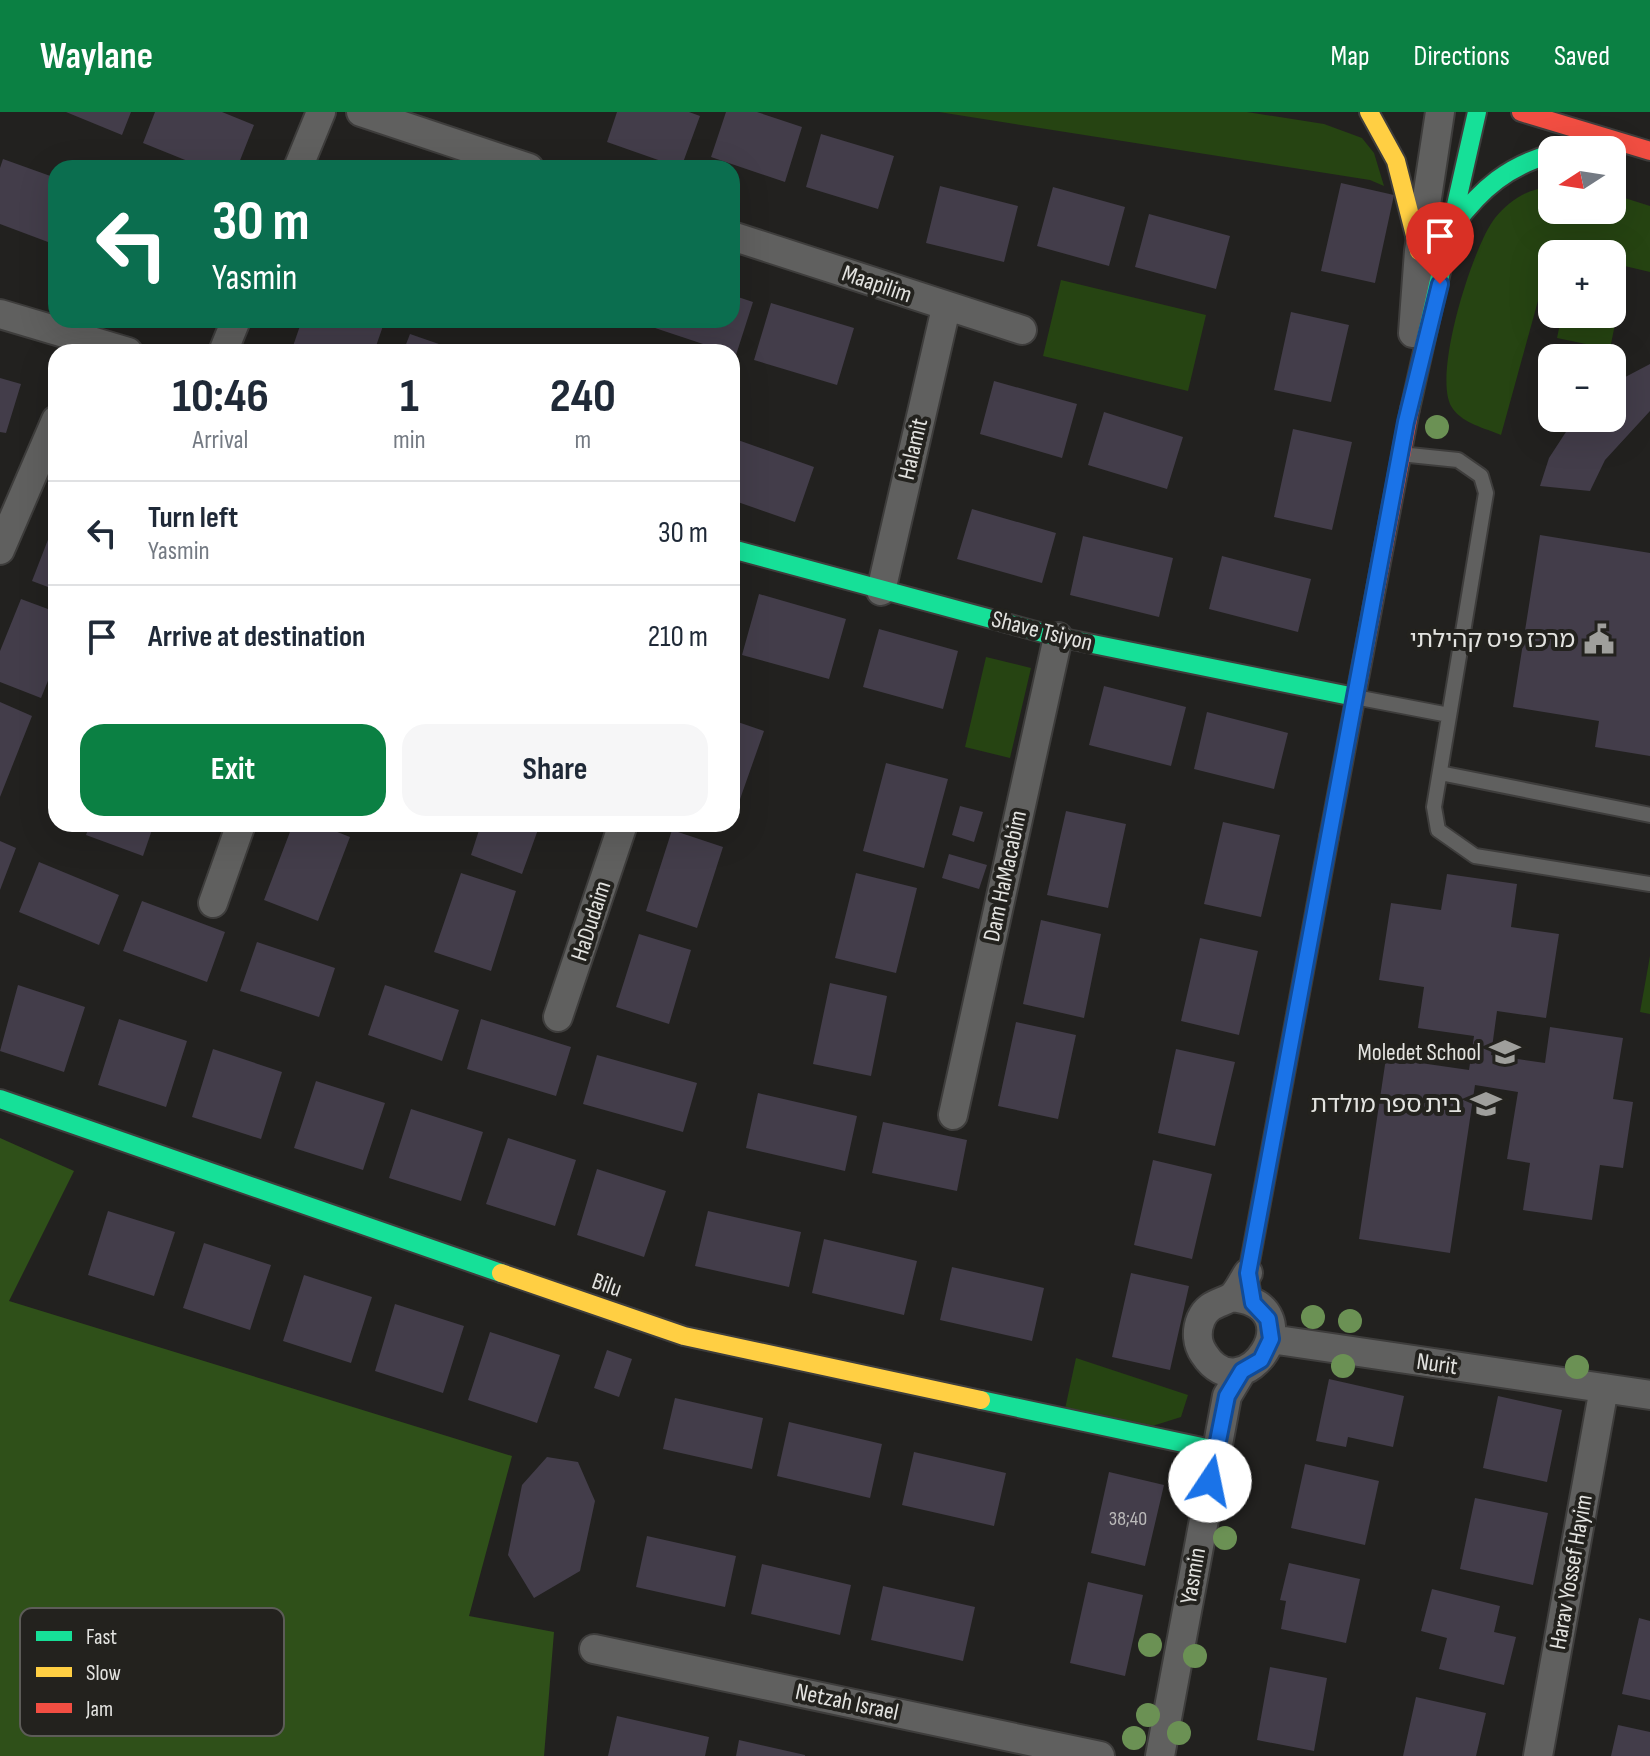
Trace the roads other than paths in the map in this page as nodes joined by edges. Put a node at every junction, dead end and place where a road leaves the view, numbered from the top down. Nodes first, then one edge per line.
1 (321, 112) edge
2 (361, 112) edge
3 (1369, 112) edge
4 (1440, 112) edge
5 (1477, 112) edge
6 (1521, 112) edge
7 (1626, 150) edge
8 (1650, 153) edge
9 (1538, 159) edge
10 (301, 160) edge
11 (505, 160) edge
12 (1453, 226) junction
13 (740, 239) edge
14 (1419, 251) junction
15 (946, 308) junction
16 (0, 314) edge
17 (1022, 330) dead end
18 (80, 344) edge
19 (1406, 422) junction
20 (48, 439) edge
21 (1400, 454) junction
22 (0, 550) edge
23 (740, 551) edge
24 (881, 591) junction
25 (1058, 637) junction
26 (1355, 697) junction
27 (1449, 715) junction
28 (1440, 773) junction
29 (1650, 815) edge
30 (238, 832) edge
31 (620, 832) edge
32 (1650, 884) edge
33 (213, 903) dead end
34 (558, 1017) dead end
35 (0, 1099) edge
36 (953, 1115) dead end
37 (1248, 1273) joint
38 (1242, 1300) junction
39 (1271, 1339) junction
40 (1231, 1370) junction
41 (1604, 1388) junction
42 (1650, 1395) edge
43 (1216, 1450) junction
44 (594, 1649) dead end
45 (1100, 1756) edge
46 (1160, 1756) edge
47 (1538, 1756) edge

1 - 10 street
2 - 11 street
3 - 14 street
4 - 14 street, Yasmin
5 - 12 street, Yasmin
6 - 8 street
7 - 8 street
9 - 12 street
12 - 19 street, Yasmin
13 - 15 street, Maapilim
14 - 19 street, Yasmin
15 - 17 street, Maapilim
15 - 24 street, Halamit
16 - 18 street
19 - 21 street, Yasmin
20 - 22 street
21 - 26 street, Yasmin
21 - 27 lane
23 - 24 street, Shave Tsiyon
24 - 25 street, Shave Tsiyon
25 - 26 street, Shave Tsiyon
25 - 36 street, Dam HaMacabim
26 - 27 lane
26 - 37 street, Yasmin
27 - 28 lane
28 - 29 lane
28 - 32 lane
30 - 33 street
31 - 34 street, HaDudaim
35 - 43 street, Bilu
37 - 38 street, Yasmin
38 - 39 street
38 - 40 street, Yasmin
39 - 40 street
39 - 41 street, Nurit
40 - 43 street, Yasmin
41 - 42 street, Nurit
41 - 47 street, Harav Yossef Hayim
43 - 46 street, Yasmin
44 - 45 street, Netzah Israel

